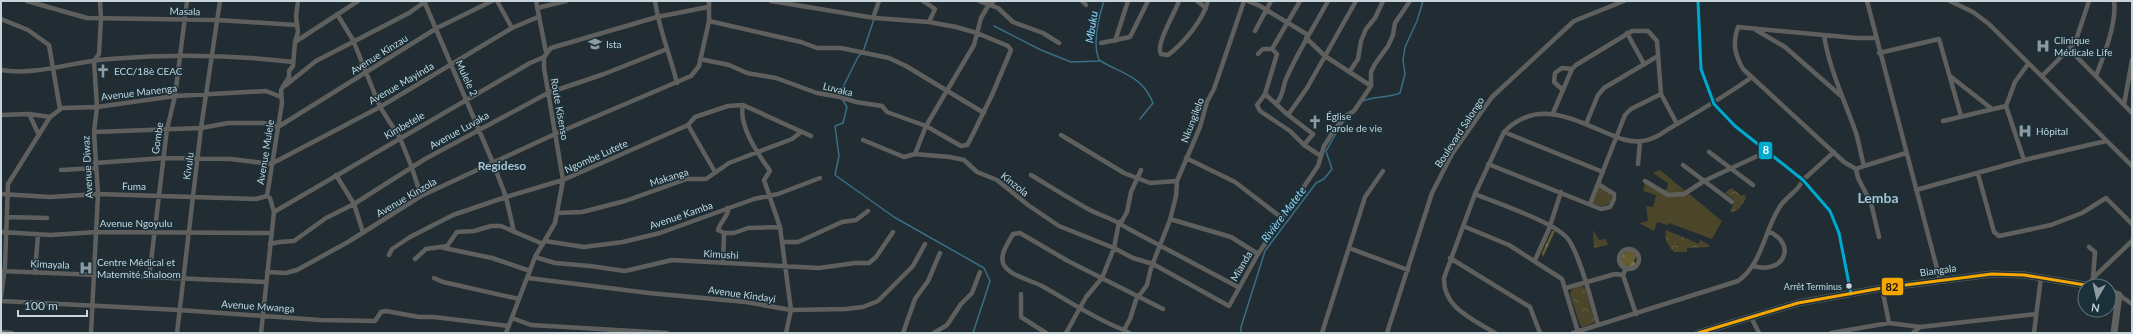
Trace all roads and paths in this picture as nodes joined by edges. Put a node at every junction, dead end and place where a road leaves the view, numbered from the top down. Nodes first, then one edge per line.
1 (27, 1) edge
2 (100, 1) edge
3 (188, 1) edge
4 (220, 1) edge
5 (298, 1) edge
6 (358, 1) edge
7 (425, 1) edge
8 (492, 1) edge
9 (497, 1) edge
10 (536, 1) edge
11 (566, 1) edge
12 (655, 1) edge
13 (709, 1) edge
14 (771, 1) edge
15 (879, 1) edge
16 (923, 1) edge
17 (979, 1) edge
18 (994, 1) edge
19 (1082, 1) edge
20 (1128, 1) edge
21 (1148, 1) edge
22 (1179, 1) edge
23 (1197, 1) edge
24 (1208, 1) edge
25 (1244, 1) edge
26 (1248, 1) edge
27 (1271, 1) edge
28 (1300, 1) edge
29 (1328, 1) edge
30 (1356, 1) edge
31 (1383, 1) edge
32 (1410, 1) edge
33 (1624, 1) edge
34 (1698, 1) edge
35 (1867, 1) edge
36 (1950, 1) edge
37 (2089, 1) edge
38 (2114, 1) edge
39 (1086, 5) dead end
40 (988, 6) junction
41 (708, 7) junction
42 (537, 8) junction
43 (1206, 8) junction
44 (1267, 10) junction
45 (337, 14) junction
46 (538, 17) junction
47 (657, 17) junction
48 (101, 18) junction
49 (872, 18) junction
50 (1, 19) edge
51 (185, 20) junction
52 (217, 20) junction
53 (709, 20) junction
54 (929, 22) junction
55 (1288, 22) junction
56 (296, 25) junction
57 (437, 28) junction
58 (512, 28) junction
59 (1754, 30) junction
60 (1255, 31) dead end
61 (977, 33) junction
62 (1627, 34) junction
63 (1824, 35) junction
64 (1307, 36) junction
65 (1876, 38) junction
66 (353, 40) junction
67 (1115, 40) junction
68 (295, 42) junction
69 (1059, 43) dead end
70 (1101, 43) dead end
71 (1272, 49) junction
72 (667, 50) junction
73 (2069, 50) junction
74 (546, 52) junction
75 (1879, 53) junction
76 (1258, 54) dead end
77 (1325, 56) junction
78 (1658, 56) junction
79 (179, 57) junction
80 (212, 57) junction
81 (544, 57) junction
82 (700, 59) junction
83 (2132, 60) edge
84 (94, 61) junction
85 (293, 62) junction
86 (1644, 64) junction
87 (2028, 64) junction
88 (450, 65) junction
89 (53, 69) junction
90 (1572, 69) junction
91 (1, 70) edge
92 (1350, 71) junction
93 (366, 73) junction
94 (1950, 76) junction
95 (2042, 76) junction
96 (2096, 76) junction
97 (1752, 77) junction
98 (677, 83) junction
99 (1371, 86) junction
100 (282, 88) junction
101 (1563, 90) junction
102 (946, 92) junction
103 (548, 93) junction
104 (207, 94) junction
105 (1265, 94) junction
106 (1661, 94) junction
107 (1841, 95) junction
108 (175, 96) junction
109 (281, 96) junction
110 (467, 100) junction
111 (1276, 104) junction
112 (1714, 104) junction
113 (743, 105) junction
114 (2124, 105) junction
115 (380, 106) junction
116 (2006, 106) junction
117 (97, 107) junction
118 (60, 109) junction
119 (1992, 109) junction
120 (984, 113) junction
121 (1554, 113) junction
122 (2132, 113) edge
123 (29, 114) junction
124 (1, 115) edge
125 (1288, 115) junction
126 (1961, 116) junction
127 (50, 117) junction
128 (1943, 121) dead end
129 (1586, 124) junction
130 (1677, 124) junction
131 (688, 125) junction
132 (278, 126) junction
133 (926, 126) junction
134 (201, 128) junction
135 (167, 129) junction
136 (479, 129) junction
137 (94, 132) junction
138 (802, 132) junction
139 (1504, 132) junction
140 (555, 134) junction
141 (39, 135) junction
142 (1061, 135) dead end
143 (811, 136) dead end
144 (400, 138) junction
145 (1617, 138) junction
146 (863, 140) dead end
147 (2106, 141) junction
148 (1640, 142) junction
149 (1304, 145) junction
150 (1768, 151) junction
151 (757, 152) junction
152 (1709, 152) dead end
153 (1834, 152) junction
154 (1906, 152) junction
155 (914, 154) junction
156 (1321, 156) junction
157 (164, 158) junction
158 (1186, 158) junction
159 (198, 159) junction
160 (2024, 160) junction
161 (493, 162) junction
162 (271, 164) junction
163 (1488, 164) junction
164 (1638, 164) dead end
165 (1683, 165) dead end
166 (95, 166) junction
167 (1864, 166) junction
168 (2132, 166) edge
169 (412, 168) junction
170 (1731, 168) junction
171 (1856, 169) junction
172 (61, 170) dead end
173 (1142, 170) dead end
174 (1383, 171) dead end
175 (715, 172) junction
176 (1603, 172) junction
177 (1978, 174) junction
178 (336, 175) junction
179 (1031, 175) dead end
180 (820, 178) dead end
181 (1137, 178) junction
182 (563, 180) junction
183 (1704, 180) junction
184 (1804, 180) junction
185 (1177, 181) junction
186 (1645, 181) dead end
187 (1598, 184) junction
188 (1753, 186) dead end
189 (1916, 190) junction
190 (1561, 192) junction
191 (1, 194) edge
192 (8, 194) junction
193 (98, 194) junction
194 (1475, 194) junction
195 (160, 195) junction
196 (193, 196) junction
197 (267, 196) junction
198 (421, 196) junction
199 (506, 196) junction
200 (770, 196) junction
201 (1732, 202) dead end
202 (354, 204) junction
203 (1590, 204) junction
204 (727, 208) junction
205 (868, 211) dead end
206 (274, 212) junction
207 (557, 213) junction
208 (7, 217) junction
209 (47, 218) dead end
210 (1282, 218) junction
211 (1170, 219) junction
212 (1119, 222) junction
213 (2132, 224) edge
214 (1462, 226) junction
215 (1550, 226) junction
216 (780, 227) junction
217 (1768, 231) junction
218 (4, 232) edge
219 (97, 232) junction
220 (155, 232) junction
221 (188, 232) junction
222 (363, 232) junction
223 (514, 232) junction
224 (893, 232) dead end
225 (271, 233) junction
226 (724, 233) junction
227 (38, 234) junction
228 (1879, 237) dead end
229 (2132, 241) edge
230 (544, 242) junction
231 (782, 242) junction
232 (270, 244) junction
233 (924, 244) dead end
234 (1160, 246) junction
235 (2089, 247) dead end
236 (444, 248) junction
237 (1114, 248) junction
238 (1349, 248) junction
239 (940, 253) dead end
240 (1258, 254) junction
241 (389, 255) dead end
242 (535, 257) junction
243 (1450, 258) junction
244 (415, 259) dead end
245 (1536, 260) junction
246 (723, 263) junction
247 (1153, 264) junction
248 (1753, 266) junction
249 (784, 267) junction
250 (1626, 268) junction
251 (1408, 270) junction
252 (3, 271) edge
253 (530, 271) junction
254 (267, 272) junction
255 (980, 272) dead end
256 (35, 273) junction
257 (95, 275) junction
258 (1623, 275) junction
259 (2041, 277) junction
260 (149, 278) junction
261 (184, 278) junction
262 (434, 278) dead end
263 (528, 278) junction
264 (1102, 278) junction
265 (2093, 278) joint
266 (1940, 280) junction
267 (266, 282) junction
268 (1585, 282) junction
269 (2077, 284) edge
270 (1238, 287) junction
271 (1566, 288) junction
272 (1882, 288) junction
273 (1021, 294) dead end
274 (1851, 294) junction
275 (2119, 295) joint
276 (1, 297) edge
277 (1138, 297) junction
278 (519, 299) junction
279 (1, 301) edge
280 (2132, 304) edge
281 (94, 306) junction
282 (1080, 309) junction
283 (1163, 309) dead end
284 (180, 310) junction
285 (791, 310) junction
286 (1636, 314) junction
287 (2036, 314) junction
288 (263, 316) junction
289 (1751, 317) junction
290 (512, 318) junction
291 (1890, 323) junction
292 (1598, 325) junction
293 (509, 326) junction
294 (1920, 327) junction
295 (1124, 330) junction
296 (1, 332) edge
297 (1575, 332) edge
298 (12, 333) edge
299 (92, 333) edge
300 (177, 333) edge
301 (261, 333) edge
302 (506, 333) edge
303 (667, 333) edge
304 (786, 333) edge
305 (904, 333) edge
306 (934, 333) edge
307 (1046, 333) edge
308 (1066, 333) edge
309 (1129, 333) edge
310 (1322, 333) edge
311 (1387, 333) edge
312 (1495, 333) edge
313 (1540, 333) edge
314 (1698, 333) edge
315 (1759, 333) edge
316 (1831, 333) edge
317 (1913, 333) edge
318 (2034, 333) edge
319 (2114, 333) edge

1 - 48 street, Masala
2 - 48 street, Avenue Diwaz
3 - 51 street, Gombe
4 - 52 street, Kivulu
5 - 56 street, Avenue Mulele
6 - 45 street
7 - 57 street, Mulele 2
7 - 66 street
8 - 57 street, Avenue Kinzau
9 - 58 street
10 - 42 street
11 - 42 street
12 - 47 street
13 - 41 street
14 - 49 street
15 - 49 street
16 - 54 street
17 - 40 street
18 - 40 street
19 - 39 street
20 - 67 street
21 - 67 street
22 - 43 street
23 - 43 street
24 - 43 street
25 - 158 street, Nkungilelo
26 - 44 street
27 - 44 street
28 - 55 street
29 - 64 street
30 - 77 street
31 - 92 street
32 - 99 street
33 - 251 street, Boulevard Salongo
34 - 112 street
35 - 65 street
36 - 87 street
37 - 73 street
38 - 96 street
40 - 61 street
40 - 69 street
41 - 47 street
41 - 53 street
42 - 46 street
44 - 55 street
44 - 60 street
45 - 66 street
45 - 68 street
46 - 58 street, Avenue Mayinda
46 - 74 street
47 - 72 street
47 - 74 street
48 - 51 street, Masala
48 - 84 street, Avenue Diwaz
49 - 54 street
50 - 89 street
51 - 52 street, Masala
51 - 79 street, Gombe
52 - 56 street, Masala
52 - 80 street, Kivulu
53 - 82 street
53 - 102 street
54 - 61 street
55 - 64 street
55 - 71 street
56 - 68 street, Avenue Mulele
57 - 88 street, Mulele 2
57 - 93 street, Avenue Kinzau
58 - 88 street, Avenue Mayinda
59 - 63 street
59 - 97 street
59 - 107 street
61 - 102 street
61 - 120 street
62 - 78 street
62 - 86 street
62 - 90 street
63 - 65 street
63 - 107 street
64 - 77 street
64 - 111 street
65 - 75 street
66 - 93 street
66 - 100 street
67 - 70 street
68 - 85 street, Avenue Mulele
71 - 76 street
71 - 105 street
72 - 98 street
72 - 103 street, Avenue Luvaka
73 - 95 street
73 - 96 street
74 - 81 street, Route Kisenso
75 - 94 street
75 - 154 street
77 - 92 street
77 - 125 street
78 - 86 street
78 - 106 street
79 - 80 street
79 - 84 street
79 - 108 street, Gombe
80 - 85 street
80 - 104 street, Kivulu
81 - 103 street, Route Kisenso
81 - 110 street, Kimbetele
82 - 98 street
82 - 133 street, Luvaka
83 - 114 street
84 - 89 street
84 - 117 street, Avenue Diwaz
85 - 100 street, Avenue Mulele
86 - 129 street
87 - 95 street
87 - 116 street
88 - 110 street, Mulele 2
88 - 115 street, Avenue Mayinda
89 - 91 street
89 - 118 street
90 - 101 street
90 - 101 street
92 - 99 street
93 - 115 street
93 - 132 street, Avenue Kinzau
94 - 119 street
94 - 126 street
95 - 147 street
96 - 114 street
97 - 112 street
97 - 153 street
98 - 140 street
99 - 156 street, Mianda
100 - 109 street, Avenue Mulele
101 - 121 street
102 - 120 street
102 - 133 street
103 - 136 street, Avenue Luvaka
103 - 140 street, Route Kisenso
104 - 108 street, Avenue Manenga
104 - 109 street, Avenue Manenga
104 - 134 street, Kivulu
105 - 111 street
105 - 149 street
106 - 130 street
106 - 145 street
107 - 167 street
108 - 117 street, Avenue Manenga
108 - 135 street, Gombe
109 - 132 street, Avenue Mulele
110 - 136 street, Mulele 2
110 - 144 street, Kimbetele
111 - 125 street
112 - 130 street
112 - 150 street
113 - 131 street, Ngombe Lutete
113 - 138 street
113 - 151 street
114 - 122 street
115 - 144 street
115 - 162 street, Avenue Mayinda
116 - 119 street
116 - 160 street
117 - 118 street, Avenue Manenga
117 - 137 street, Avenue Diwaz
118 - 127 street
119 - 126 street
120 - 133 street, Luvaka
121 - 129 street
121 - 139 street
123 - 124 street
123 - 127 street
123 - 141 street
125 - 149 street
126 - 128 street
127 - 141 street
129 - 145 street
130 - 148 street
131 - 175 street
131 - 182 street, Ngombe Lutete
132 - 134 street
132 - 162 street, Avenue Mulele
133 - 155 street
134 - 135 street
134 - 159 street, Kivulu
135 - 137 street
135 - 157 street, Gombe
136 - 161 street, Mulele 2
136 - 169 street, Avenue Luvaka
137 - 166 street, Avenue Diwaz
138 - 143 street
138 - 151 street, Makanga
139 - 163 street
139 - 176 street
140 - 161 street, Avenue Kinzola
140 - 182 street, Route Kisenso
141 - 192 street
142 - 181 street
144 - 169 street
144 - 178 street, Kimbetele
145 - 148 street
145 - 176 street
146 - 155 street, Kinzola
147 - 160 street
147 - 168 street
148 - 164 street
149 - 156 street
150 - 170 street
150 - 184 street
151 - 175 street, Makanga
151 - 200 street
152 - 170 street
153 - 171 street
153 - 184 street
154 - 167 street
154 - 189 street
155 - 237 street, Kinzola
156 - 210 street, Mianda
157 - 159 street
157 - 166 street
157 - 195 street, Gombe
158 - 185 street, Nkungilelo
158 - 210 street
159 - 162 street
159 - 196 street, Kivulu
160 - 177 street
161 - 198 street, Avenue Kinzola
161 - 199 street, Mulele 2
162 - 197 street, Avenue Mulele
163 - 190 street
163 - 194 street
165 - 183 street
166 - 172 street
166 - 193 street, Avenue Diwaz
167 - 171 street
169 - 198 street
169 - 202 street, Avenue Luvaka
170 - 183 street
170 - 188 street
171 - 228 street
173 - 181 street
174 - 238 street
175 - 207 street, Makanga
176 - 187 street
177 - 189 street
177 - 213 street
178 - 202 street
178 - 206 street, Kimbetele
179 - 212 street
180 - 200 street, Avenue Kamba
181 - 185 street
181 - 212 street
182 - 199 street, Ngombe Lutete
182 - 207 street, Route Kisenso
183 - 186 street
183 - 201 street
184 - 217 street
184 - 274 street
185 - 211 street, Nkungilelo
187 - 203 street
187 - 203 street
189 - 266 street
190 - 203 street
190 - 215 street
191 - 192 street, Fuma
192 - 193 street, Fuma
192 - 208 street
193 - 195 street, Fuma
193 - 219 street, Avenue Diwaz
194 - 214 street
194 - 215 street
195 - 196 street, Fuma
195 - 220 street, Gombe
196 - 197 street, Fuma
196 - 221 street, Kivulu
197 - 206 street, Avenue Mulele
198 - 222 street, Avenue Kinzola
199 - 223 street, Mulele 2
199 - 241 street, Ngombe Lutete
200 - 204 street, Avenue Kamba
200 - 216 street
202 - 222 street
202 - 232 street, Avenue Luvaka
204 - 226 street
204 - 230 street, Avenue Kamba
205 - 231 street
206 - 225 street
207 - 230 street, Route Kisenso
208 - 209 street
208 - 218 street
210 - 240 street, Mianda
211 - 234 street, Nkungilelo
211 - 240 street
212 - 234 street
212 - 237 street
214 - 243 street
214 - 245 street
215 - 245 street
215 - 268 street
216 - 226 street
216 - 231 street
217 - 248 street
217 - 248 street
218 - 227 street, Avenue Ngoyulu
218 - 252 street
219 - 220 street, Avenue Ngoyulu
219 - 227 street, Avenue Ngoyulu
219 - 257 street, Avenue Diwaz
220 - 221 street, Avenue Ngoyulu
220 - 260 street, Gombe
221 - 225 street, Avenue Ngoyulu
221 - 261 street, Kivulu
222 - 254 street, Avenue Kinzola
223 - 230 street, Avenue Kamba
223 - 236 street, Avenue Kamba
224 - 249 street, Kimushi
225 - 232 street
226 - 246 street
227 - 256 street
229 - 265 street
230 - 242 street, Route Kisenso
231 - 249 street
232 - 254 street
233 - 285 street, Avenue Kindayi
234 - 247 street, Nkungilelo
234 - 270 street
235 - 265 street
236 - 244 street
236 - 253 street
237 - 247 street, Kinzola
237 - 264 street
238 - 251 street
238 - 310 street
239 - 305 street
240 - 270 street, Mianda
242 - 246 street, Kimushi
242 - 253 street, Route Kisenso
243 - 312 street
243 - 313 street
245 - 271 street
246 - 249 street, Kimushi
247 - 270 street, Mianda
247 - 277 street, Nkungilelo
248 - 286 street
249 - 285 street
250 - 250 street
250 - 258 street
251 - 311 street, Boulevard Salongo
252 - 256 street, Kimayala
252 - 276 street
253 - 263 street, Route Kisenso
254 - 267 street
255 - 306 street
256 - 257 street, Kimayala
257 - 260 street, Kimayala
257 - 281 street, Avenue Diwaz
258 - 268 street
258 - 286 street
259 - 266 street, Biangala
259 - 269 street, Biangala
259 - 287 street
260 - 261 street, Kimayala
261 - 267 street, Kimayala
261 - 284 street, Kivulu
262 - 278 street
263 - 278 street, Route Kisenso
263 - 285 street, Avenue Kindayi
264 - 277 street
264 - 282 street
264 - 282 street
266 - 272 street, Biangala
267 - 288 street
268 - 271 street
268 - 292 street
271 - 297 street
272 - 274 street, Biangala
272 - 291 street
273 - 307 street
274 - 289 street, Biangala
275 - 280 street
275 - 319 street
277 - 283 street
277 - 295 street, Nkungilelo
278 - 290 street, Route Kisenso
279 - 281 street, Avenue Mwanga
281 - 284 street, Avenue Mwanga
281 - 299 street, Avenue Diwaz
282 - 295 street
282 - 308 street
284 - 288 street, Avenue Mwanga
284 - 300 street, Kivulu
285 - 304 street
286 - 292 street
287 - 294 street
287 - 318 street
288 - 293 street, Avenue Mwanga
288 - 301 street
289 - 314 street, Biangala
289 - 315 street
290 - 293 street, Route Kisenso
290 - 303 street
291 - 294 street
291 - 316 street
292 - 297 street
293 - 302 street, Route Kisenso
294 - 317 street
295 - 309 street
296 - 298 street

